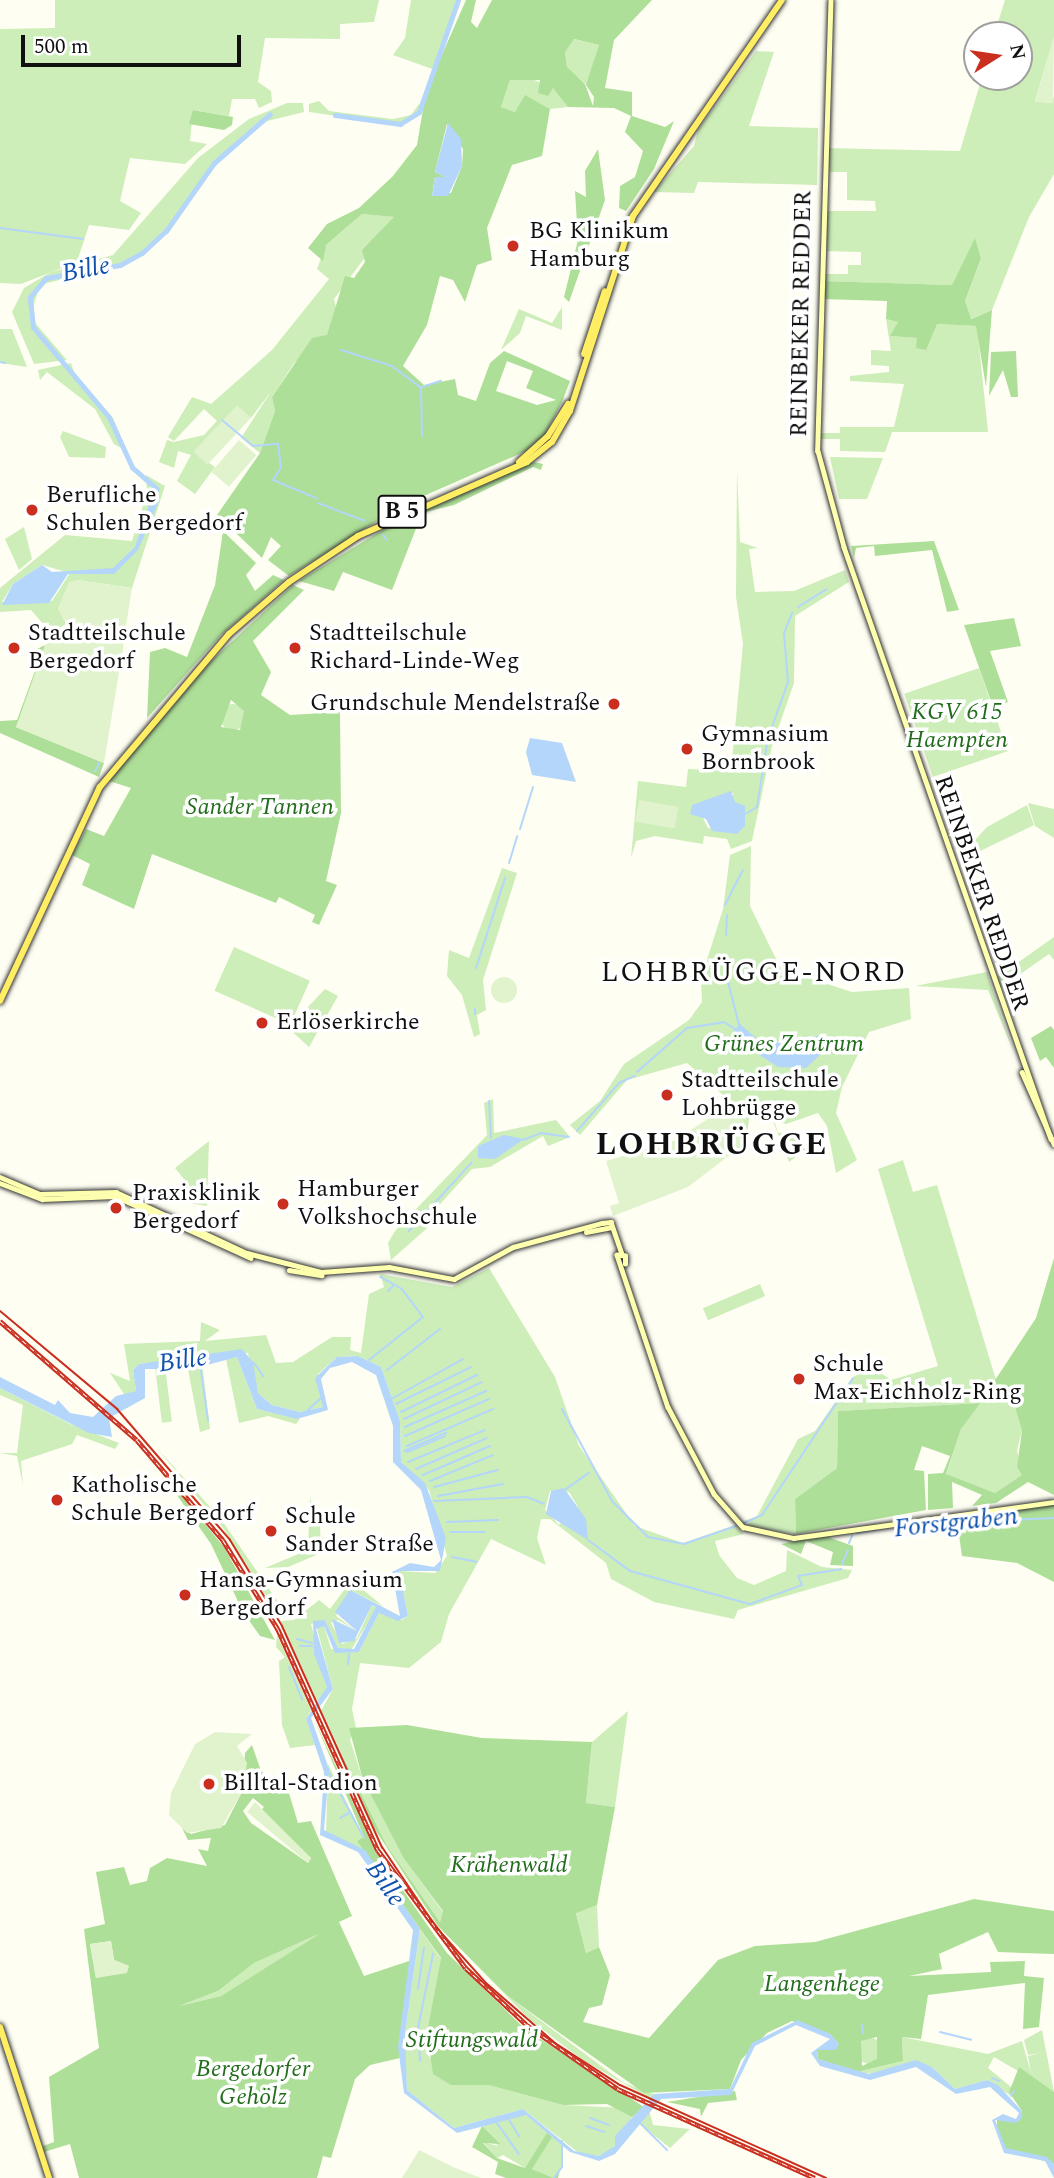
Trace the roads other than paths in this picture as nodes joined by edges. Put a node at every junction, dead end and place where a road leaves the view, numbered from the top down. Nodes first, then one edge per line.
1 (782, 0) edge
2 (831, 0) edge
3 (598, 314) junction
4 (518, 463) junction
5 (2, 990) edge
6 (0, 1001) edge
7 (1054, 1144) edge
8 (0, 1177) edge
9 (0, 1183) edge
10 (134, 1202) junction
11 (619, 1255) junction
12 (622, 1264) junction
13 (1054, 1501) edge
14 (0, 2027) edge
15 (49, 2178) edge

1 - 3 main road, B 5
2 - 7 main road, REINBEKER REDDER
3 - 4 main road, B 5
3 - 4 main road, B 5
4 - 5 main road, B 5
5 - 6 main road, B 5
8 - 10 main road
9 - 10 main road
10 - 11 main road
11 - 12 main road
11 - 12 main road
12 - 13 main road
14 - 15 main road

